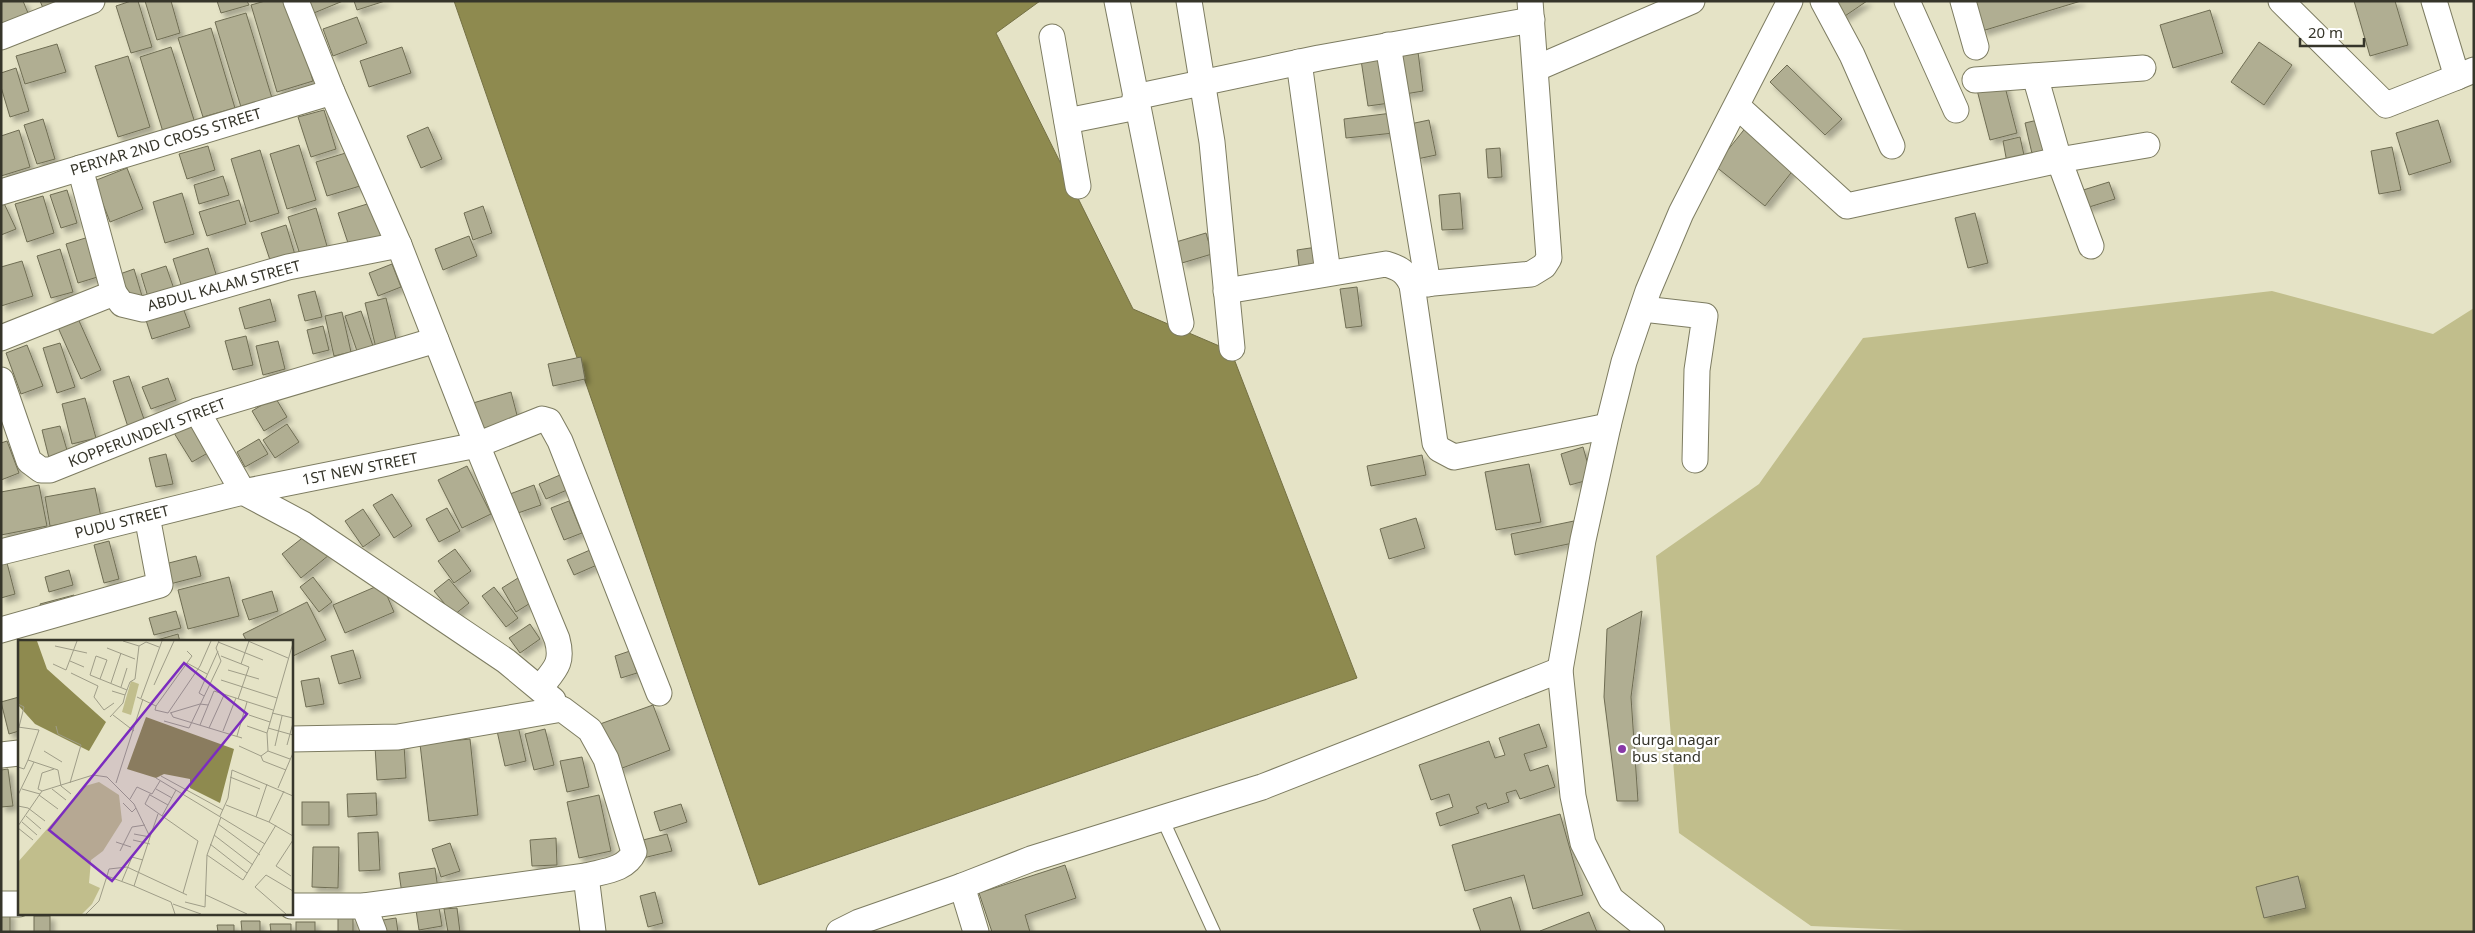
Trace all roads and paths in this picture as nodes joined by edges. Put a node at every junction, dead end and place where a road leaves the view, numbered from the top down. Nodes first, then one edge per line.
1 (92, 1) edge
2 (296, 1) edge
3 (1118, 1) edge
4 (1189, 1) edge
5 (1692, 1) edge
6 (1790, 1) edge
7 (1822, 1) edge
8 (1906, 1) edge
9 (1963, 1) edge
10 (2280, 1) edge
11 (2434, 1) edge
12 (1531, 11) edge
13 (1052, 37) dead end
14 (1, 38) edge
15 (1388, 45) junction
16 (1976, 47) dead end
17 (1299, 62) junction
18 (1537, 68) junction
19 (2143, 68) dead end
20 (2465, 74) edge
21 (2035, 76) junction
22 (1975, 80) dead end
23 (1202, 82) junction
24 (332, 92) junction
25 (1136, 102) junction
26 (1737, 106) junction
27 (1956, 110) dead end
28 (1067, 121) junction
29 (2147, 145) dead end
30 (1892, 146) dead end
31 (2059, 160) junction
32 (80, 168) junction
33 (1078, 186) dead end
34 (1, 192) edge
35 (399, 245) junction
36 (2091, 246) dead end
37 (1328, 274) junction
38 (1420, 284) junction
39 (1226, 291) junction
40 (114, 294) junction
41 (1643, 310) junction
42 (1181, 323) dead end
43 (1, 338) edge
44 (436, 340) junction
45 (1232, 348) dead end
46 (1, 380) edge
47 (197, 411) junction
48 (1608, 426) junction
49 (477, 445) junction
50 (1695, 460) dead end
51 (243, 492) junction
52 (147, 516) junction
53 (1, 552) edge
54 (1, 630) edge
55 (1560, 670) junction
56 (540, 688) junction
57 (659, 693) dead end
58 (562, 709) junction
59 (292, 739) edge
60 (18, 753) edge
61 (1, 755) edge
62 (1162, 818) junction
63 (586, 876) junction
64 (962, 886) junction
65 (1, 904) edge
66 (18, 904) edge
67 (292, 906) edge
68 (364, 906) junction
69 (374, 932) edge
70 (593, 932) edge
71 (839, 932) edge
72 (976, 932) edge
73 (1214, 932) edge
74 (1652, 932) edge

1 - 14 street
2 - 24 street
3 - 25 street
4 - 23 street
5 - 18 street
6 - 26 street
7 - 30 street
8 - 27 street
9 - 16 street
10 - 20 street
11 - 20 street
12 - 15 street
12 - 18 street
13 - 28 street
15 - 17 street
15 - 38 street
17 - 23 street
17 - 37 street
18 - 38 street
19 - 21 street
21 - 22 street
21 - 31 street
23 - 25 street
23 - 39 street
24 - 32 street, PERIYAR 2ND CROSS STREET
24 - 35 street
25 - 28 street
25 - 42 street
26 - 31 street
26 - 41 street
28 - 33 street
29 - 31 street
31 - 36 street
32 - 34 street, PERIYAR 2ND CROSS STREET
32 - 40 street
35 - 40 street, ABDUL KALAM STREET
35 - 44 street
37 - 38 street
37 - 39 street
38 - 48 street
39 - 45 street
40 - 43 street
41 - 48 street
41 - 50 street
44 - 47 street, KOPPERUNDEVI STREET
44 - 49 street
46 - 47 street, KOPPERUNDEVI STREET
47 - 51 street
48 - 55 street
49 - 51 street, 1ST NEW STREET
49 - 56 street
49 - 57 street, 1ST NEW STREET
51 - 52 street, PUDU STREET
51 - 56 street
52 - 53 street, PUDU STREET
52 - 54 street
55 - 62 street
55 - 74 street
56 - 58 street
58 - 59 street
58 - 63 street
60 - 61 street
62 - 64 street
62 - 73 lane
63 - 68 street
63 - 70 street
64 - 71 street
64 - 72 street
65 - 66 street
67 - 68 street
68 - 69 street

